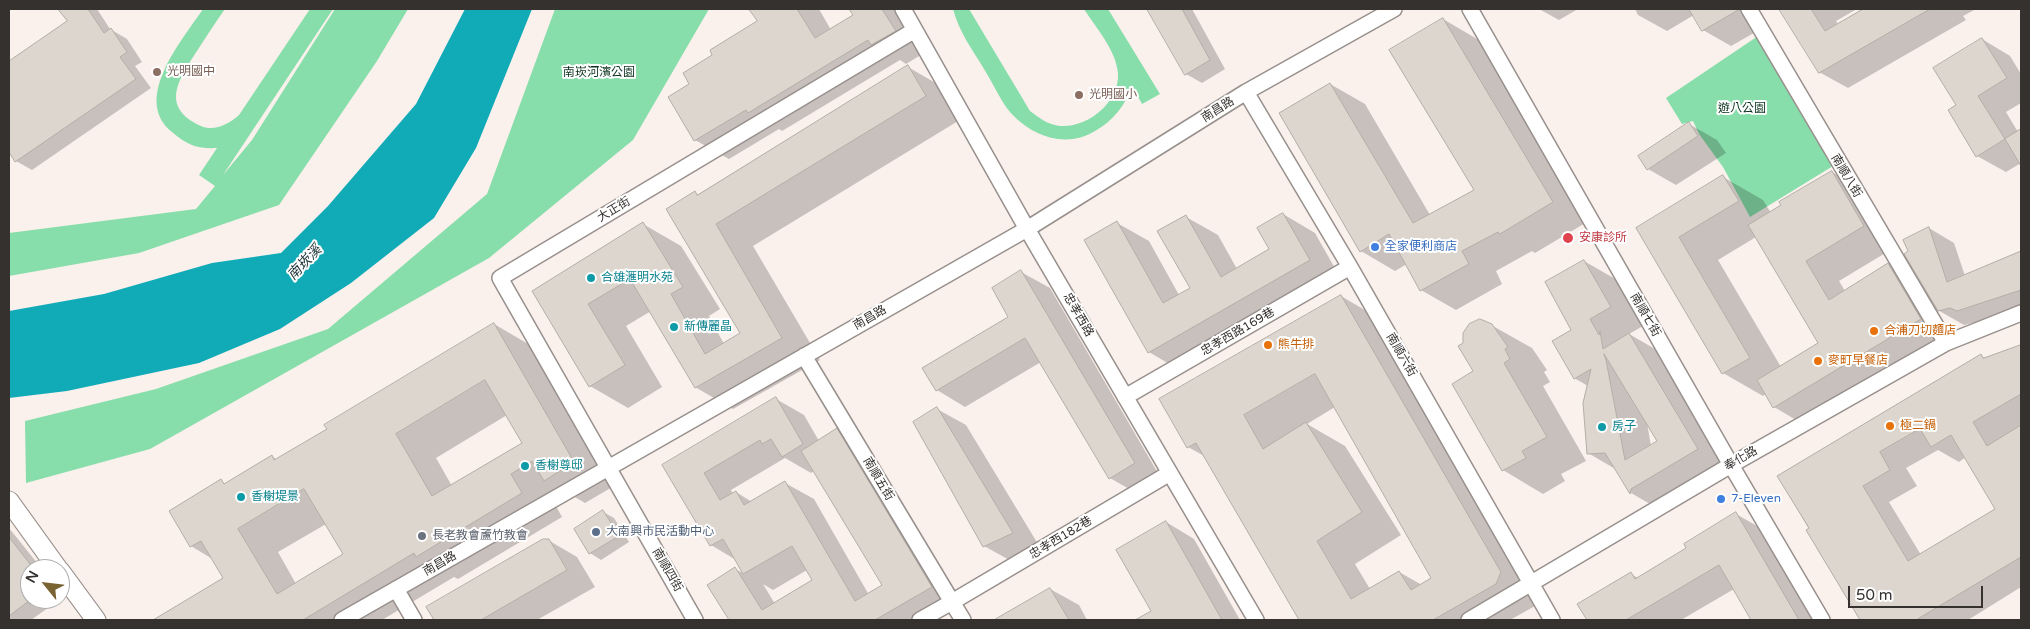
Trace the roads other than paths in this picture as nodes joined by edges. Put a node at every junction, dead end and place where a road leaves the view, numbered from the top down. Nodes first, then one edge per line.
1 (903, 9) edge
2 (1394, 9) edge
3 (1470, 9) edge
4 (1749, 9) edge
5 (915, 30) junction
6 (1246, 92) junction
7 (1027, 229) junction
8 (1350, 267) junction
9 (2021, 313) edge
10 (1946, 343) junction
11 (804, 356) junction
12 (1125, 397) junction
13 (1731, 465) junction
14 (608, 468) junction
15 (1170, 474) junction
16 (9, 501) edge
17 (51, 559) edge
18 (1530, 584) junction
19 (70, 585) edge
20 (396, 589) junction
21 (952, 602) junction
22 (96, 620) edge
23 (342, 620) edge
24 (414, 620) edge
25 (695, 620) edge
26 (920, 620) edge
27 (963, 620) edge
28 (1256, 620) edge
29 (1469, 620) edge
30 (1552, 620) edge
31 (1822, 620) edge

1 - 5 street, 忠孝西路
2 - 6 street, 南昌路
3 - 13 street, 南順七街
4 - 10 street, 南順八街
5 - 7 street, 忠孝西路
5 - 14 street, 大正街
6 - 7 street, 南昌路
6 - 8 street, 南順六街
7 - 11 street, 南昌路
7 - 12 street, 忠孝西路
8 - 12 street, 忠孝西路169巷
8 - 18 street, 南順六街
9 - 10 street, 奉化路
10 - 13 street, 奉化路
11 - 14 street, 南昌路
11 - 21 street, 南順五街
12 - 15 street, 忠孝西路
13 - 18 street, 奉化路
13 - 31 street, 南順七街
14 - 20 street, 南昌路
14 - 25 street, 南順四街
15 - 21 street, 忠孝西182巷
15 - 28 street, 忠孝西路
16 - 17 street
18 - 29 street, 奉化路
18 - 30 street, 南順六街
19 - 22 street
20 - 23 street, 南昌路
20 - 24 street
21 - 26 street
21 - 27 street, 南順五街

